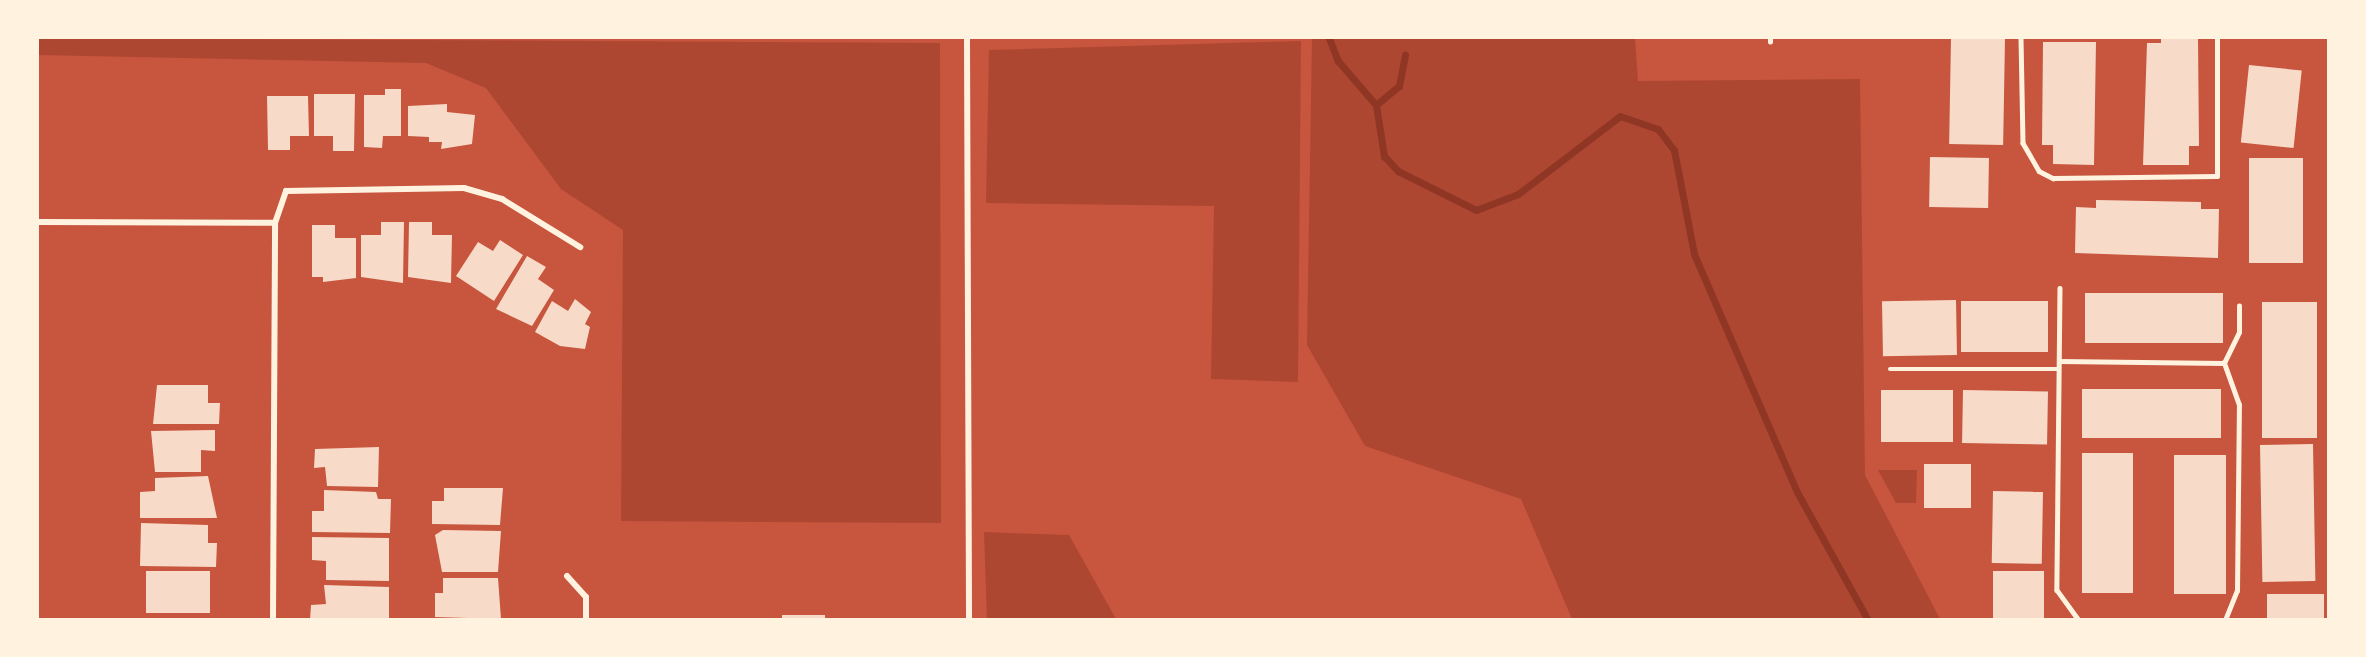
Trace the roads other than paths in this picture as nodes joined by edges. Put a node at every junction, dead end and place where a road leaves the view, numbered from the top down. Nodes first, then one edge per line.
1 (967, 38) edge
2 (2021, 38) edge
3 (2217, 38) edge
4 (38, 222) edge
5 (275, 223) junction
6 (580, 247) dead end
7 (2060, 288) dead end
8 (2239, 306) dead end
9 (2059, 361) junction
10 (2224, 363) junction
11 (1890, 369) dead end
12 (2059, 369) junction
13 (567, 576) dead end
14 (273, 620) edge
15 (586, 620) edge
16 (969, 620) edge
17 (2079, 620) edge
18 (2225, 620) edge

1 - 16 street
2 - 3 lane
4 - 5 street
5 - 6 street
5 - 14 street
7 - 9 lane
8 - 10 lane
9 - 10 lane
9 - 12 lane
10 - 18 lane
11 - 12 lane
12 - 17 lane
13 - 15 street

